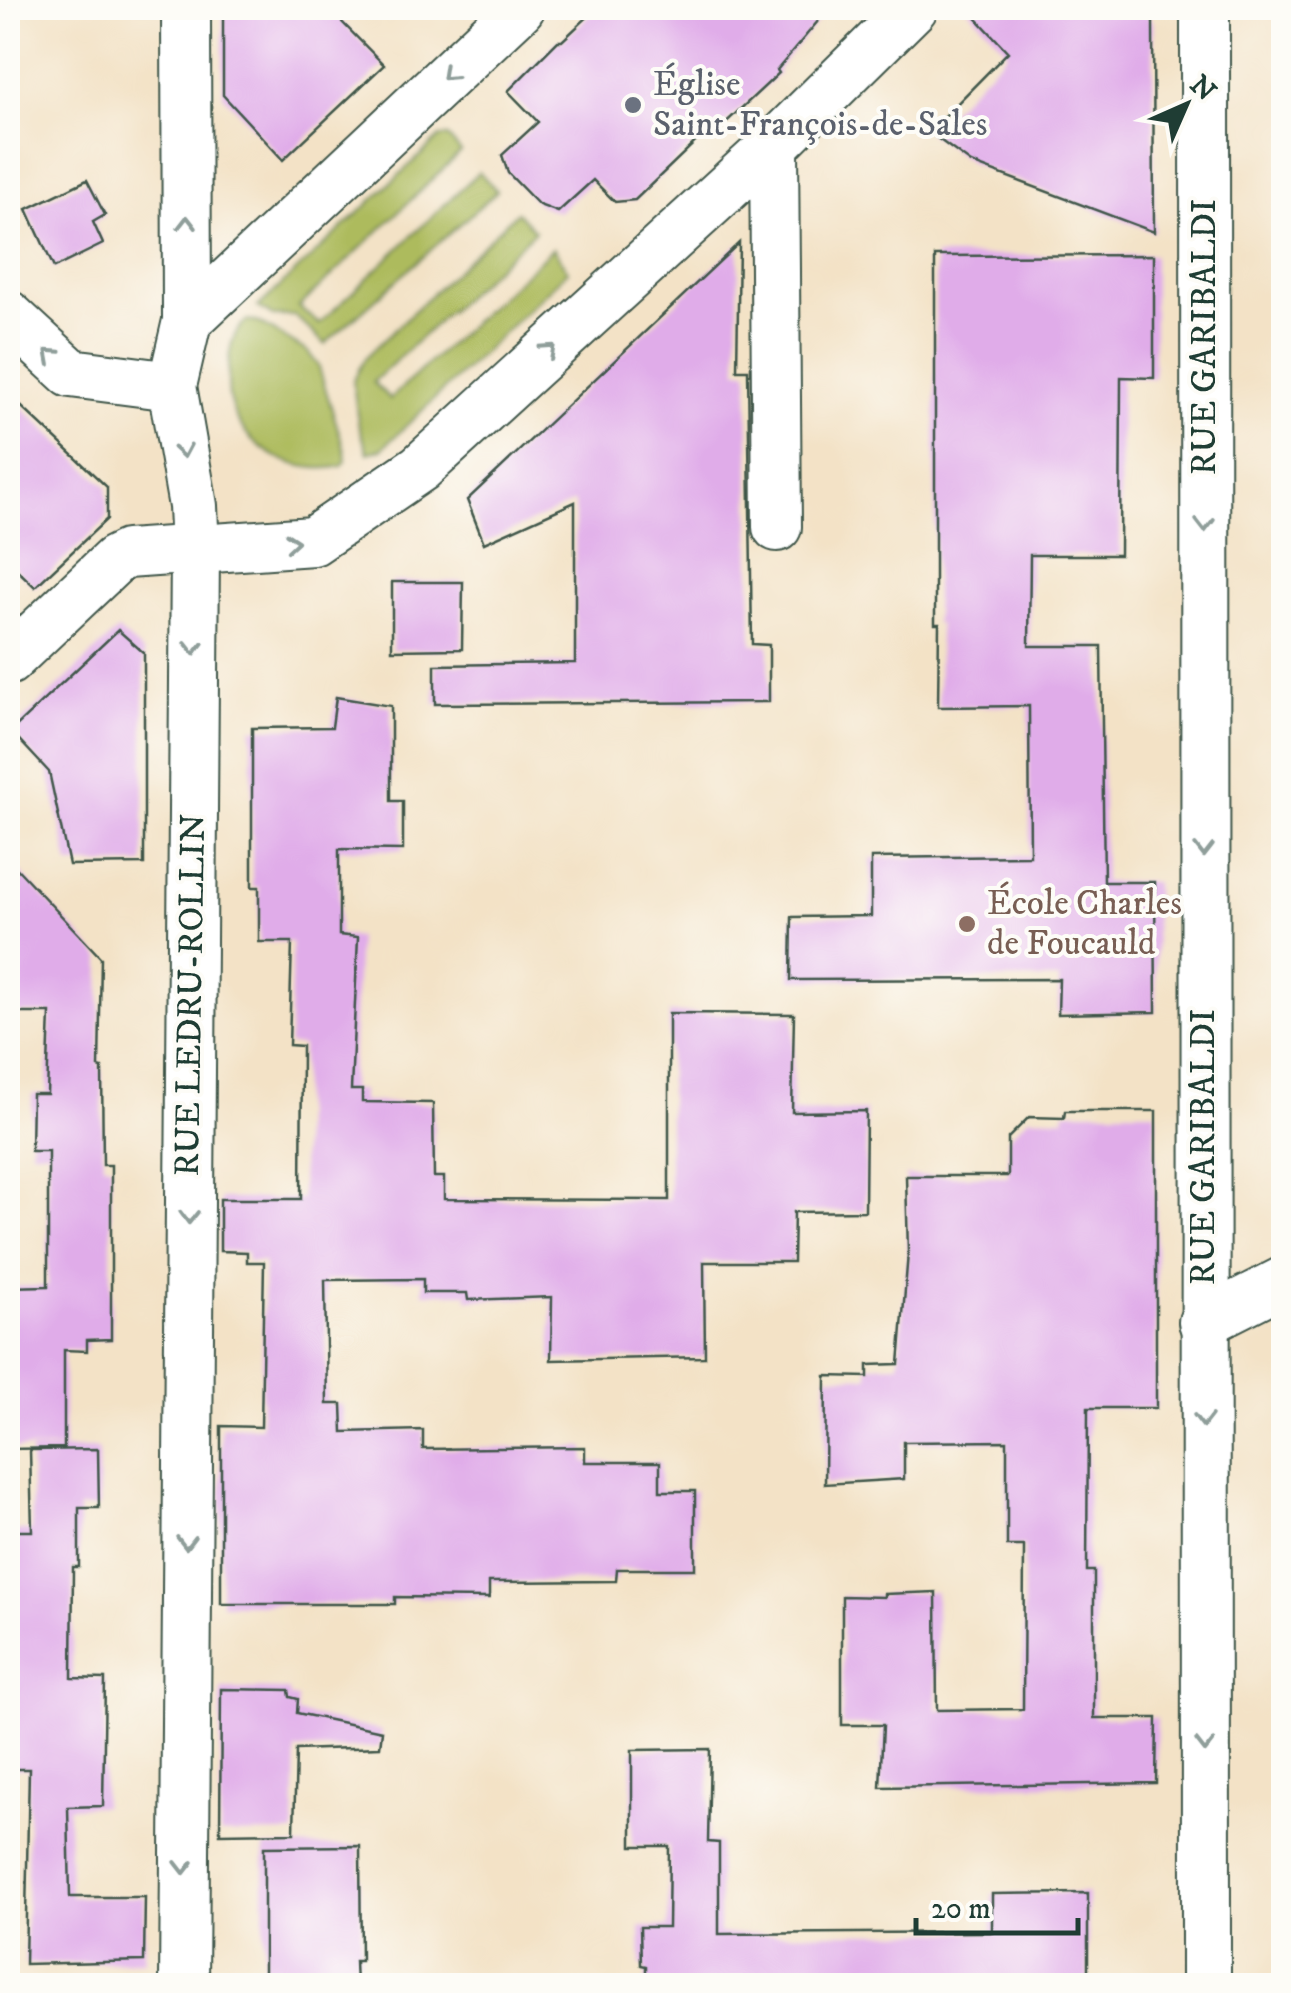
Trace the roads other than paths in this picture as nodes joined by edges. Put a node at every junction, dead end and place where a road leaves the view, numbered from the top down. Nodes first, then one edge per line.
1 (186, 8) edge
2 (520, 8) edge
3 (914, 8) edge
4 (1205, 8) edge
5 (774, 145) junction
6 (8, 315) edge
7 (187, 321) junction
8 (172, 386) junction
9 (777, 526) dead end
10 (195, 550) junction
11 (8, 661) edge
12 (1284, 1282) edge
13 (1203, 1322) junction
14 (184, 1986) edge
15 (1206, 1986) edge

7 -> 1 street, RUE LEDRU-ROLLIN
2 -> 7 street
3 - 5 street
4 -> 13 street, RUE GARIBALDI
5 - 9 street
10 -> 5 street
8 -> 6 street
7 - 8 street, RUE LEDRU-ROLLIN
8 -> 10 street, RUE LEDRU-ROLLIN
10 - 11 street
10 -> 14 street, RUE LEDRU-ROLLIN
12 - 13 street
13 -> 15 street, RUE GARIBALDI

